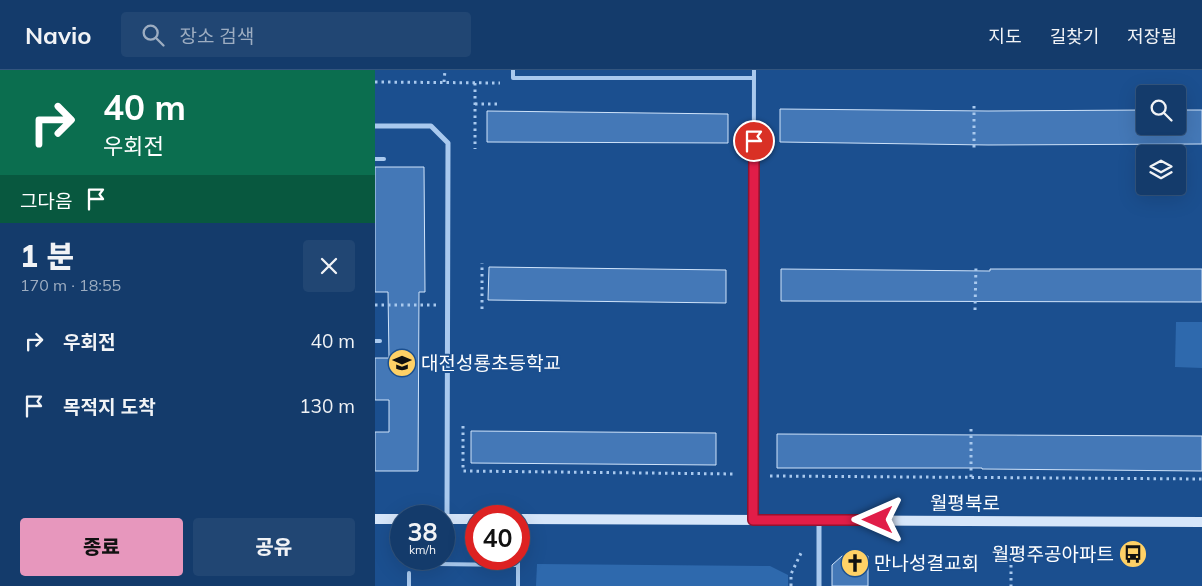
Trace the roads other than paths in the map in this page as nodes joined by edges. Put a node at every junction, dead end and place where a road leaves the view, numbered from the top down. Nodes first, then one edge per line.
1 (513, 70) edge
2 (754, 70) edge
3 (754, 78) junction
4 (375, 126) edge
5 (375, 159) edge
6 (384, 159) dead end
7 (445, 505) edge
8 (375, 519) edge
9 (390, 519) edge
10 (530, 519) edge
11 (753, 520) junction
12 (819, 520) junction
13 (1202, 522) edge
14 (518, 570) edge
15 (409, 573) dead end
16 (409, 586) edge
17 (518, 586) edge
18 (819, 586) edge

1 - 3 lane
2 - 3 lane
3 - 11 lane
4 - 7 street
5 - 6 lane
8 - 9 street
10 - 11 street, 월평북로
11 - 12 street, 월평북로
12 - 13 street, 월평북로
12 - 18 street
14 - 17 lane
15 - 16 lane

